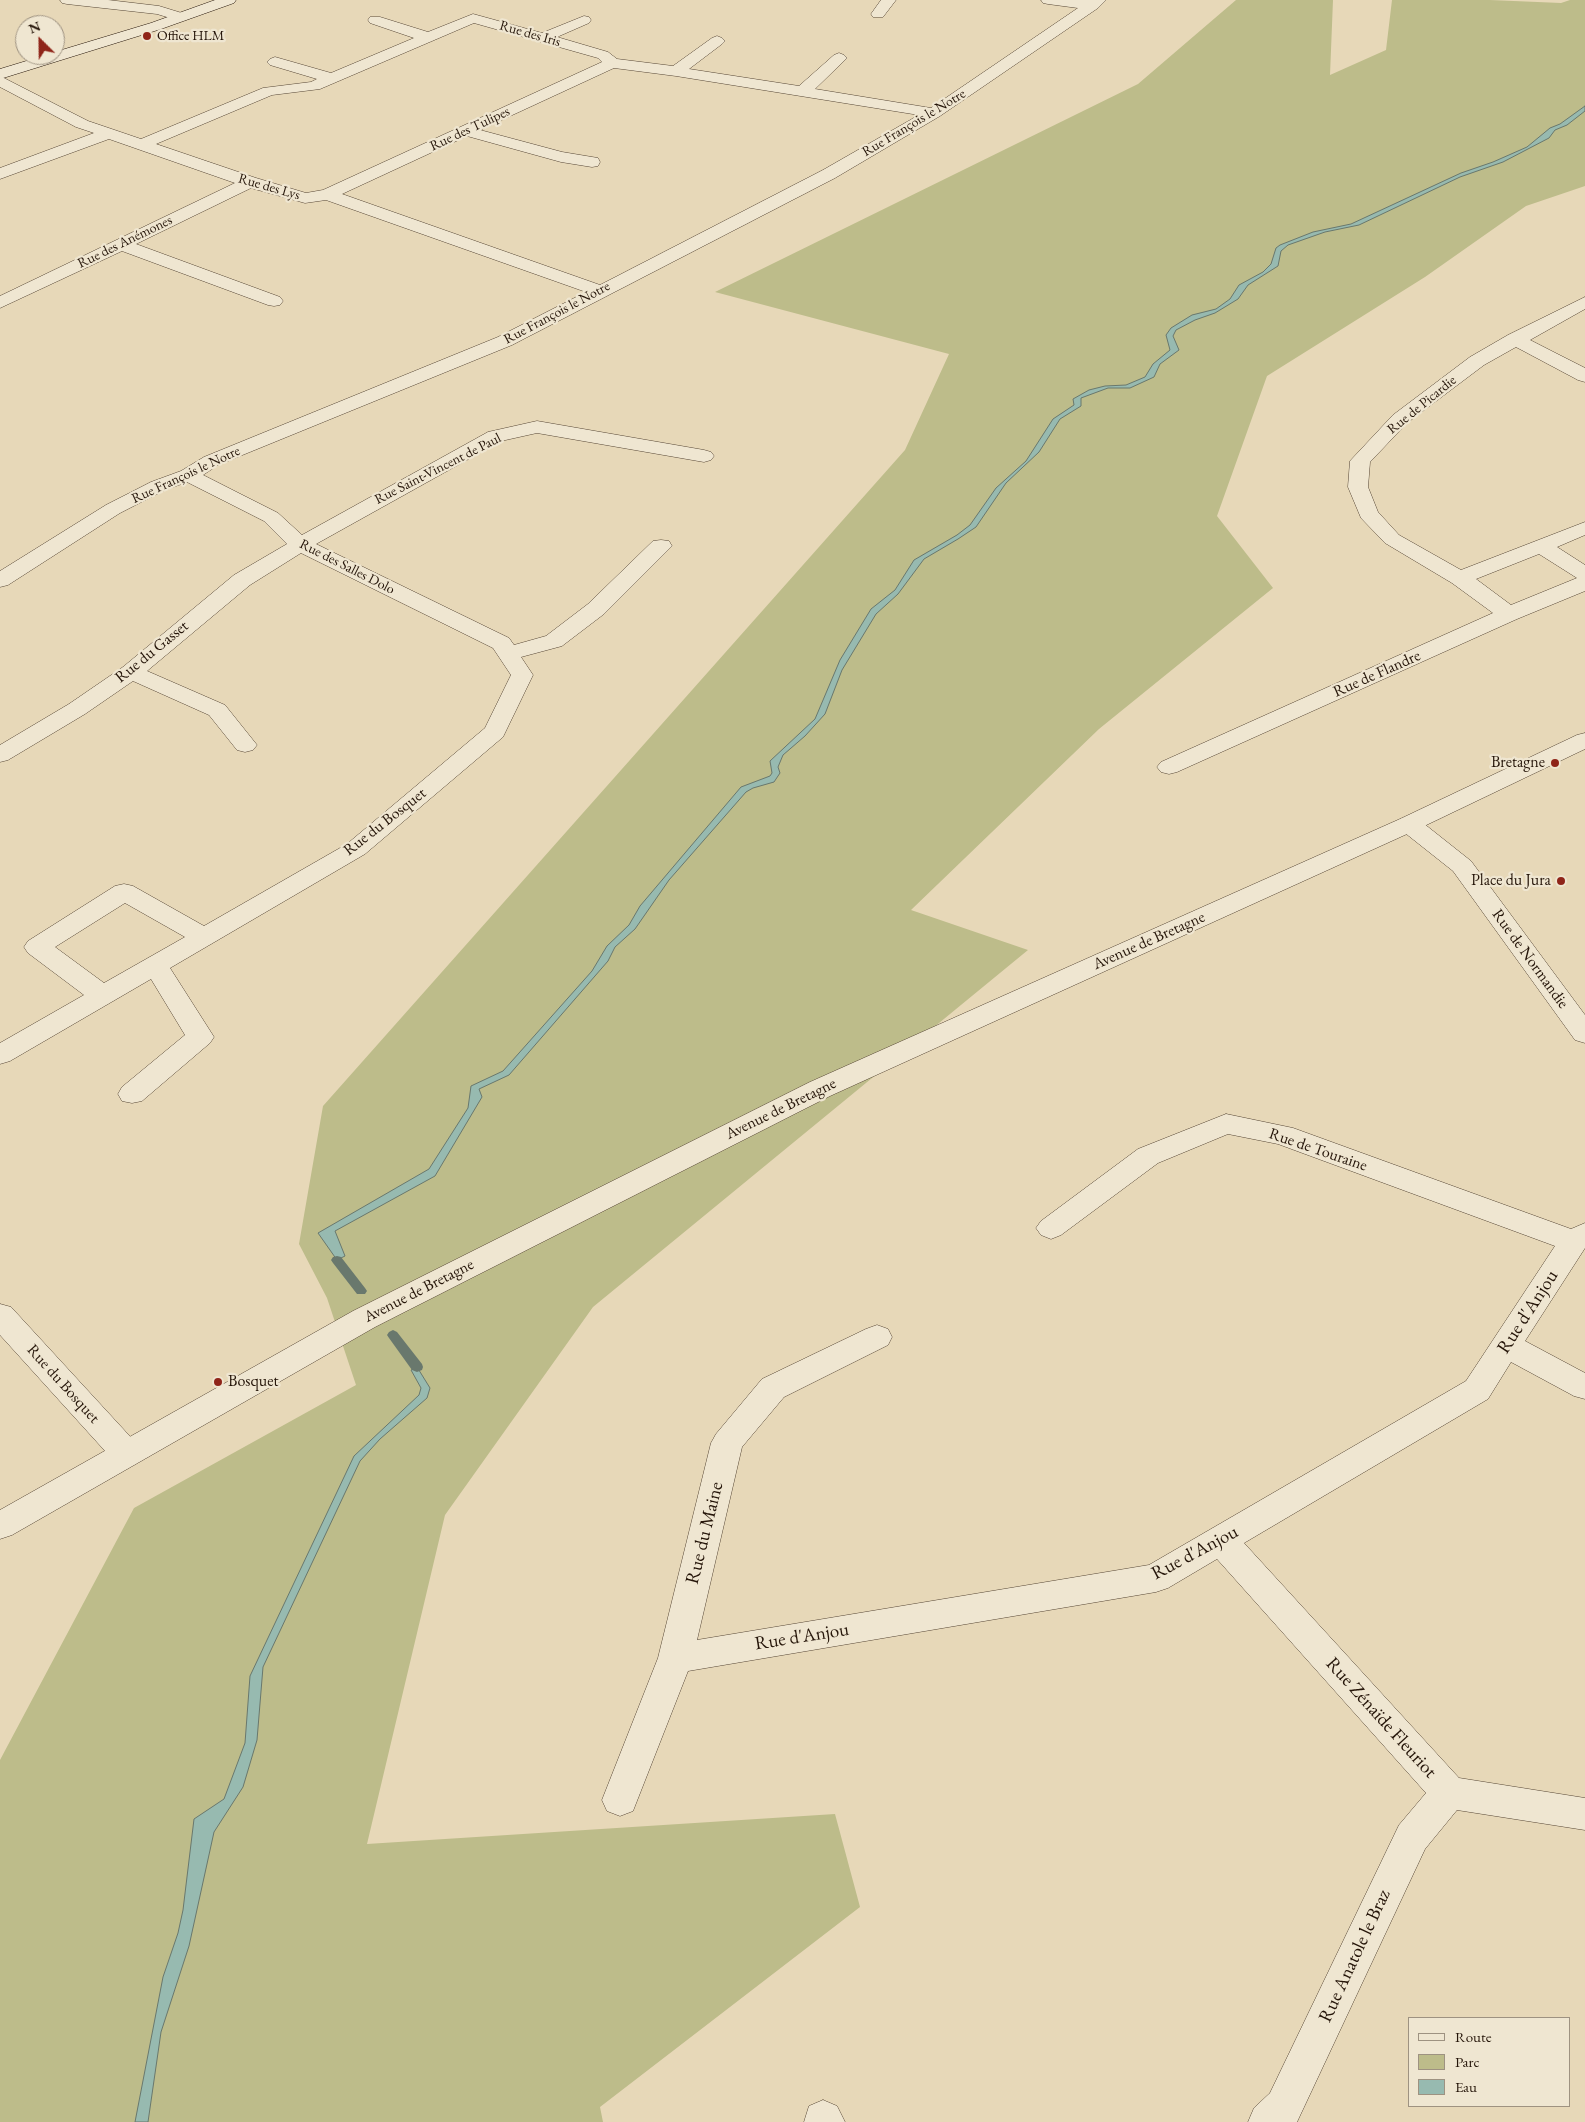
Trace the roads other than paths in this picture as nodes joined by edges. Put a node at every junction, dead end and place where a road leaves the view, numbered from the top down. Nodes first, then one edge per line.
1 (68, 0) edge
2 (229, 0) edge
3 (889, 0) edge
4 (1048, 0) edge
5 (1096, 3) edge
6 (878, 14) dead end
7 (180, 17) junction
8 (375, 20) dead end
9 (584, 20) dead end
10 (428, 37) junction
11 (543, 38) junction
12 (717, 41) dead end
13 (839, 58) dead end
14 (275, 62) dead end
15 (612, 63) junction
16 (676, 71) junction
17 (0, 74) edge
18 (331, 78) junction
19 (0, 82) edge
20 (802, 92) junction
21 (934, 113) junction
22 (465, 131) junction
23 (109, 133) junction
24 (142, 144) junction
25 (592, 162) dead end
26 (0, 174) edge
27 (250, 182) junction
28 (327, 195) junction
29 (121, 244) junction
30 (600, 291) junction
31 (274, 301) dead end
32 (1585, 302) edge
33 (0, 303) edge
34 (1515, 340) junction
35 (1585, 376) edge
36 (704, 456) dead end
37 (188, 475) junction
38 (1585, 528) edge
39 (301, 545) junction
40 (661, 546) dead end
41 (1541, 546) junction
42 (1585, 574) edge
43 (1460, 578) junction
44 (0, 580) edge
45 (1585, 584) edge
46 (1509, 614) junction
47 (508, 654) junction
48 (131, 672) junction
49 (1585, 740) edge
50 (245, 745) dead end
51 (0, 755) edge
52 (1169, 767) dead end
53 (1408, 824) junction
54 (204, 937) junction
55 (154, 965) junction
56 (103, 996) junction
57 (1585, 1034) edge
58 (0, 1055) edge
59 (132, 1094) dead end
60 (1051, 1228) dead end
61 (1581, 1238) edge
62 (0, 1315) edge
63 (877, 1337) dead end
64 (1508, 1346) junction
65 (1585, 1387) edge
66 (126, 1454) junction
67 (0, 1526) edge
68 (1221, 1540) junction
69 (675, 1658) junction
70 (1448, 1793) junction
71 (620, 1800) dead end
72 (1585, 1814) edge
73 (1268, 2122) edge

1 - 7 street
2 - 7 street
3 - 6 street
4 - 5 street
5 - 21 street, Rue François le Notre
7 - 17 street
8 - 10 street
9 - 11 street
10 - 11 street, Rue des Iris
10 - 18 street, Rue des Iris
11 - 15 street, Rue des Iris
12 - 16 street
13 - 20 street
14 - 18 street
15 - 16 street, Rue des Iris
15 - 22 street, Rue des Tulipes
16 - 20 street, Rue des Iris
18 - 24 street, Rue des Iris
19 - 23 street, Rue des Lys
20 - 21 street, Rue des Iris
21 - 30 street, Rue François le Notre
22 - 25 street
22 - 28 street, Rue des Tulipes
23 - 24 street, Rue des Lys
23 - 26 street
24 - 27 street, Rue des Lys
27 - 28 street, Rue des Lys
27 - 29 street, Rue des Anémones
28 - 30 street, Rue des Lys
29 - 31 street
29 - 33 street, Rue des Anémones
30 - 37 street, Rue François le Notre
32 - 34 street, Rue de Picardie
34 - 35 street
34 - 43 street, Rue de Picardie
36 - 39 street, Rue Saint-Vincent de Paul
37 - 39 street, Rue des Salles Dolo
37 - 44 street, Rue François le Notre
38 - 41 street
39 - 47 street, Rue des Salles Dolo
39 - 48 street, Rue du Gasset
40 - 47 street
41 - 42 street
41 - 43 street
43 - 46 street, Rue de Picardie
45 - 46 street, Rue de Flandre
46 - 52 street, Rue de Flandre
47 - 54 street, Rue du Bosquet
48 - 50 street
48 - 51 street, Rue du Gasset
49 - 53 street, Avenue de Bretagne
53 - 57 street, Rue de Normandie
53 - 66 street, Avenue de Bretagne
54 - 55 street, Rue du Bosquet
54 - 56 street
55 - 56 street, Rue du Bosquet
55 - 59 street
56 - 58 street, Rue du Bosquet
60 - 61 street, Rue de Touraine
61 - 64 street, Rue d'Anjou
62 - 66 street, Rue du Bosquet
63 - 69 street, Rue du Maine
64 - 65 street
64 - 68 street, Rue d'Anjou
66 - 67 street, Avenue de Bretagne
68 - 69 street, Rue d'Anjou
68 - 70 street, Rue Zénaïde Fleuriot
69 - 71 street, Rue du Maine
70 - 72 street, Rue Zénaïde Fleuriot
70 - 73 street, Rue Anatole le Braz

